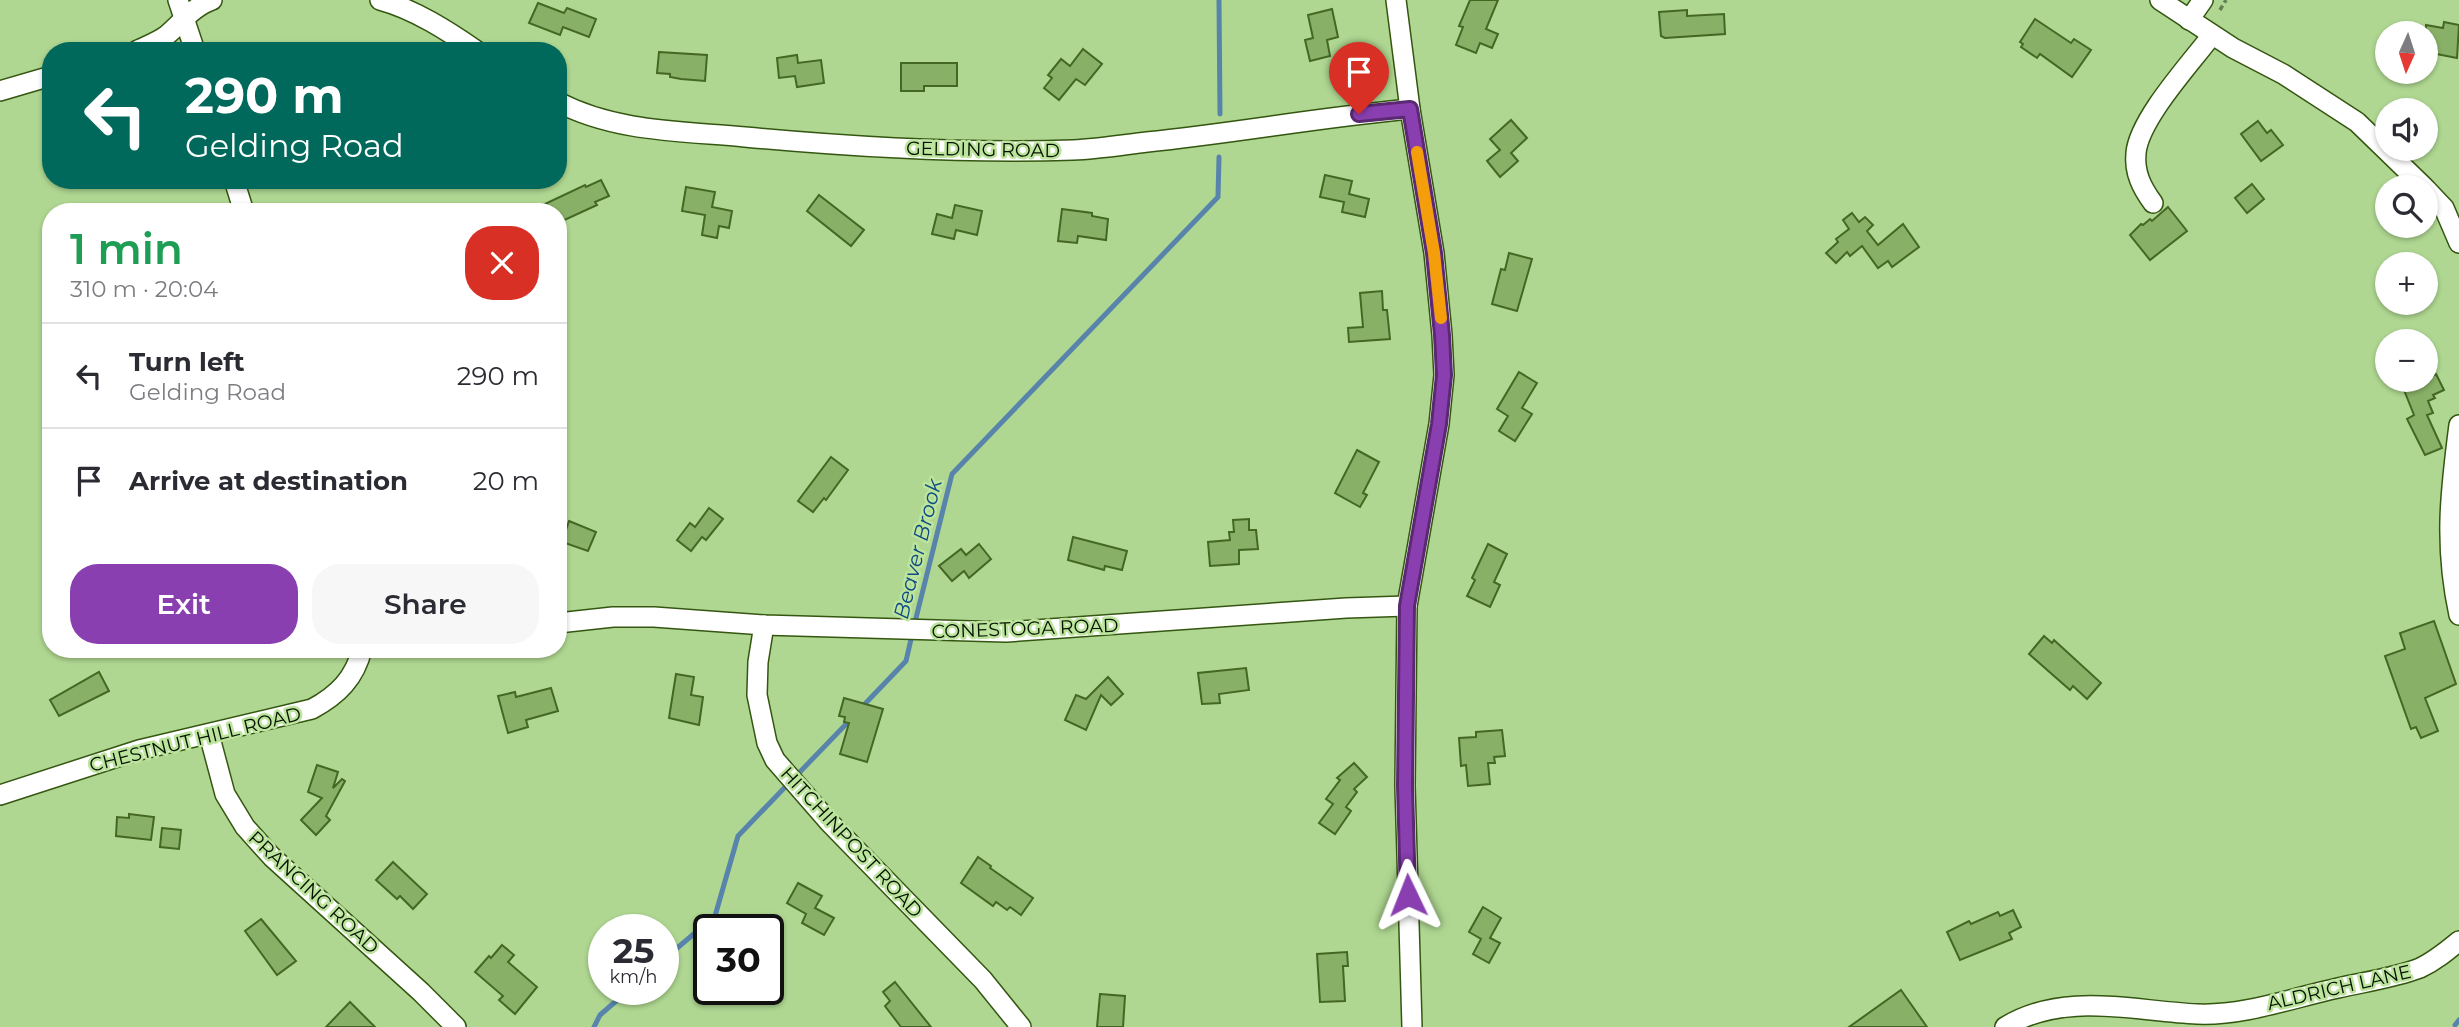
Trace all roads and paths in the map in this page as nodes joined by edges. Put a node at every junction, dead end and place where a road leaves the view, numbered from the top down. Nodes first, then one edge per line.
1 (212, 0) edge
2 (380, 0) edge
3 (1396, 0) edge
4 (2160, 0) edge
5 (2203, 0) edge
6 (181, 9) edge
7 (2189, 20) junction
8 (2212, 35) junction
9 (154, 42) edge
10 (192, 42) edge
11 (462, 42) edge
12 (42, 79) edge
13 (0, 91) edge
14 (567, 107) edge
15 (1410, 109) junction
16 (2412, 175) edge
17 (2438, 202) edge
18 (2153, 203) dead end
19 (2459, 243) edge
20 (2459, 425) edge
21 (1407, 606) junction
22 (2459, 615) edge
23 (567, 623) edge
24 (764, 625) junction
25 (359, 658) edge
26 (209, 734) junction
27 (0, 794) edge
28 (2459, 941) edge
29 (456, 1027) edge
30 (1021, 1027) edge
31 (1412, 1027) edge
32 (2005, 1027) edge

1 - 6 street
2 - 11 street
3 - 15 street
4 - 7 street
5 - 7 street
6 - 9 street
6 - 10 street
7 - 8 street
8 - 16 street
8 - 18 street
12 - 13 street
14 - 15 street, GELDING ROAD
15 - 21 street
17 - 19 street
20 - 22 street
21 - 24 street, CONESTOGA ROAD
21 - 31 street
23 - 24 street, CONESTOGA ROAD
24 - 30 street, HITCHINPOST ROAD
25 - 26 street, CHESTNUT HILL ROAD
26 - 27 street, CHESTNUT HILL ROAD
26 - 29 street, PRANCING ROAD
28 - 32 street, ALDRICH LANE

